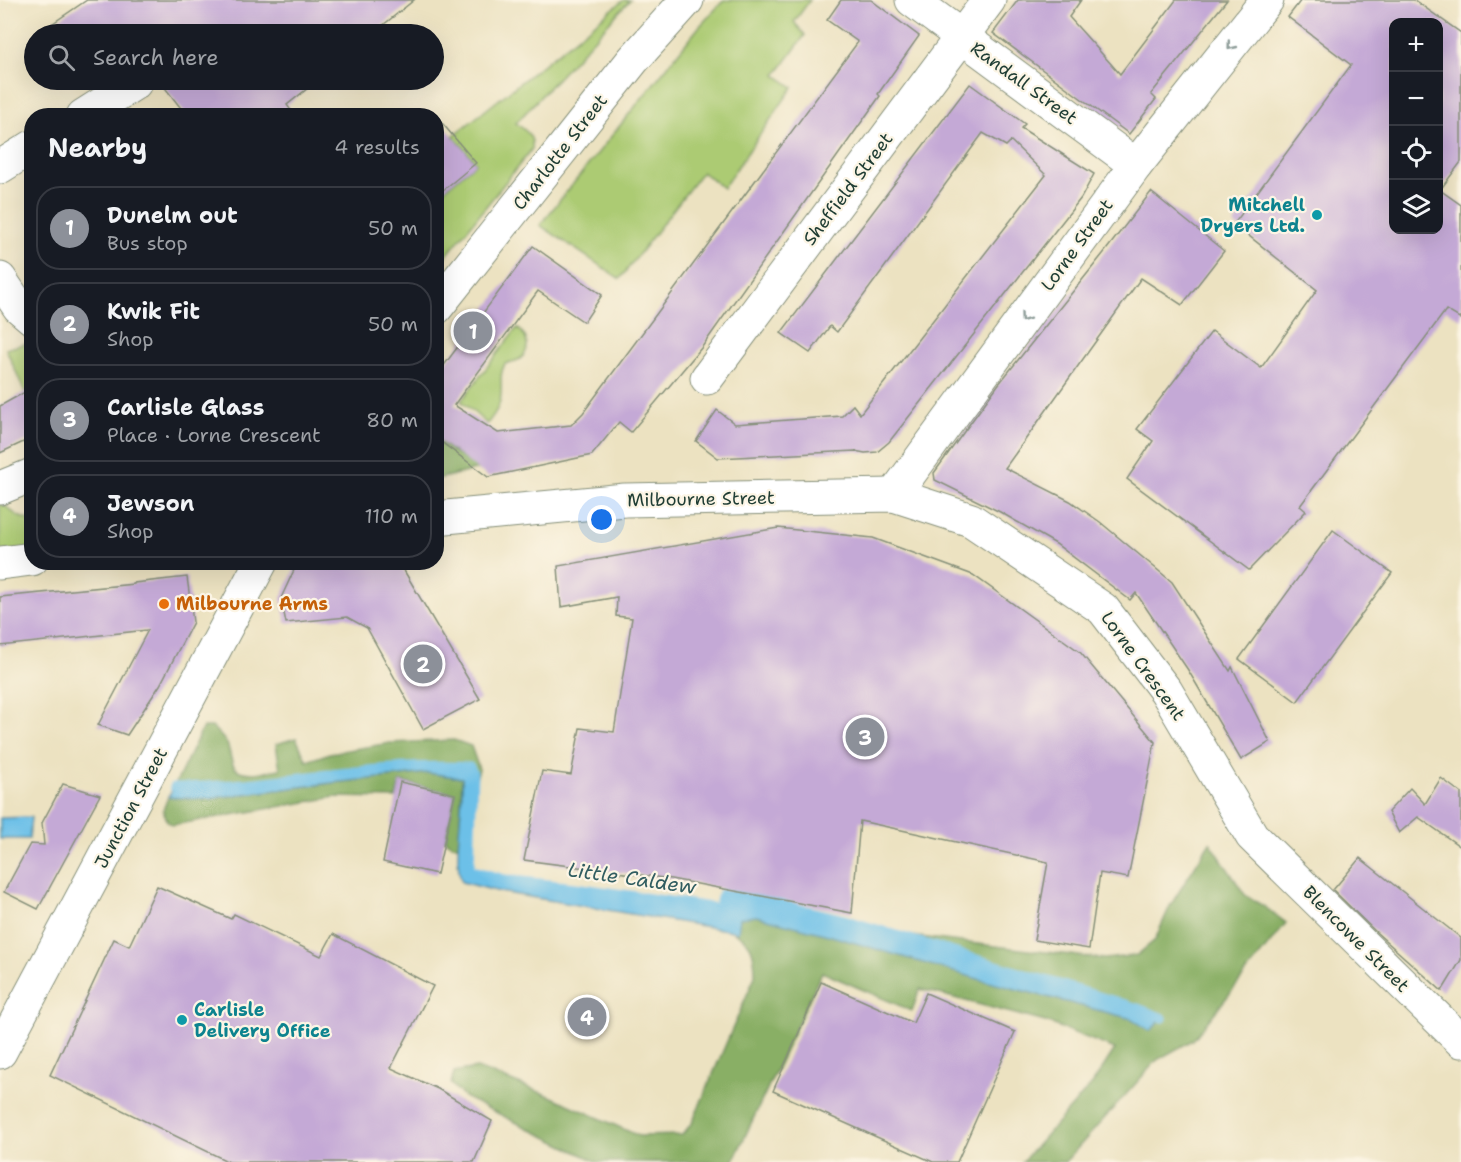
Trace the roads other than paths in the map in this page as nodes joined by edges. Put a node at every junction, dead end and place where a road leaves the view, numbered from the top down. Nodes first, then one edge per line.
1 (687, 0) edge
2 (912, 0) edge
3 (989, 0) edge
4 (1267, 0) edge
5 (961, 37) junction
6 (124, 90) edge
7 (96, 108) edge
8 (24, 152) edge
9 (1136, 165) junction
10 (0, 167) edge
11 (0, 279) edge
12 (444, 298) edge
13 (24, 312) edge
14 (706, 378) dead end
15 (24, 478) edge
16 (0, 488) edge
17 (894, 495) junction
18 (444, 517) edge
19 (24, 560) edge
20 (0, 563) edge
21 (257, 570) edge
22 (1252, 836) joint
23 (1457, 1027) edge
24 (0, 1052) edge

1 - 12 street, Charlotte Street
2 - 5 street, Randall Street
3 - 5 street, Sheffield Street
4 -> 9 street, Lorne Street
5 - 9 street, Randall Street
5 - 14 street, Sheffield Street
6 - 7 street
8 - 10 street
9 -> 17 street, Lorne Street
11 - 13 street
15 - 16 street
17 - 18 street, Milbourne Street
17 - 22 street, Lorne Crescent
19 - 20 street
21 - 24 street, Junction Street
22 - 23 street, Blencowe Street

